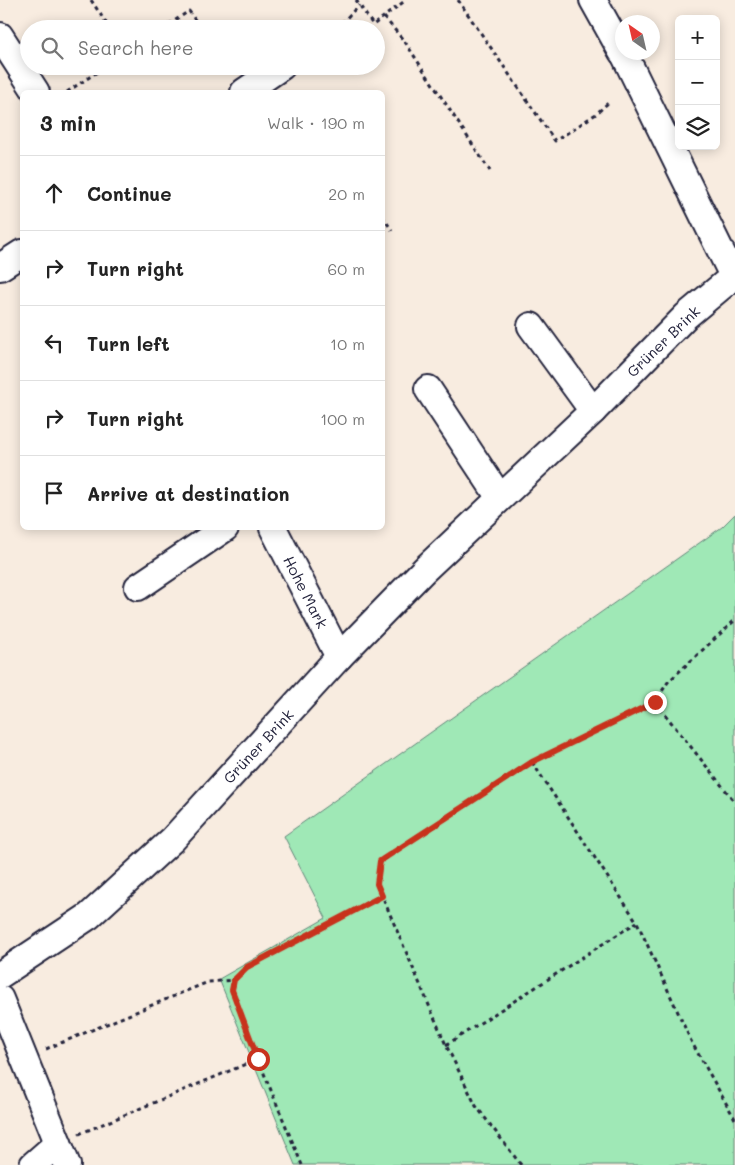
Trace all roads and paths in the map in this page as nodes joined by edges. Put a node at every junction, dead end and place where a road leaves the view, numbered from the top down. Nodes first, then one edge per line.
1 (91, 0) edge
2 (356, 0) edge
3 (406, 0) edge
4 (458, 0) edge
5 (593, 0) edge
6 (359, 5) junction
7 (384, 17) junction
8 (104, 20) edge
9 (176, 20) edge
10 (195, 20) edge
11 (345, 20) edge
12 (370, 20) edge
13 (380, 20) edge
14 (0, 36) edge
15 (615, 38) edge
16 (627, 60) edge
17 (20, 67) edge
18 (25, 75) edge
19 (92, 75) edge
20 (269, 75) edge
21 (35, 90) edge
22 (70, 90) edge
23 (247, 90) edge
24 (609, 102) dead end
25 (490, 171) dead end
26 (385, 220) edge
27 (392, 230) dead end
28 (20, 254) edge
29 (0, 268) edge
30 (734, 275) edge
31 (531, 326) dead end
32 (428, 389) dead end
33 (593, 411) junction
34 (500, 498) junction
35 (222, 530) edge
36 (274, 530) edge
37 (138, 587) dead end
38 (735, 620) edge
39 (339, 657) junction
40 (655, 702) junction
41 (532, 762) junction
42 (735, 802) edge
43 (382, 896) junction
44 (638, 922) junction
45 (0, 975) edge
46 (234, 980) junction
47 (0, 999) edge
48 (446, 1045) junction
49 (24, 1058) junction
50 (258, 1059) junction
51 (735, 1119) edge
52 (63, 1154) edge
53 (33, 1165) edge
54 (302, 1165) edge
55 (520, 1165) edge

1 - 8 path
2 - 6 path
3 - 7 path
4 - 24 path
5 - 15 street
6 - 11 path
6 - 12 path
7 - 13 path
7 - 25 path
9 - 10 path
14 - 17 street
16 - 30 street
18 - 21 street
19 - 22 path
20 - 23 street
26 - 27 path
28 - 29 street
30 - 33 street, Grüner Brink
31 - 33 street
32 - 34 street
33 - 34 street, Grüner Brink
34 - 39 street, Grüner Brink
35 - 37 street
36 - 39 street, Hohe Mark
38 - 40 path
39 - 45 street, Grüner Brink
40 - 41 path
40 - 42 path
41 - 43 path
41 - 44 path
43 - 46 path
43 - 48 path
44 - 48 path
44 - 51 path
46 - 49 path
46 - 50 path
47 - 49 street
48 - 55 path
49 - 52 street
50 - 52 path
50 - 54 path
52 - 53 street

